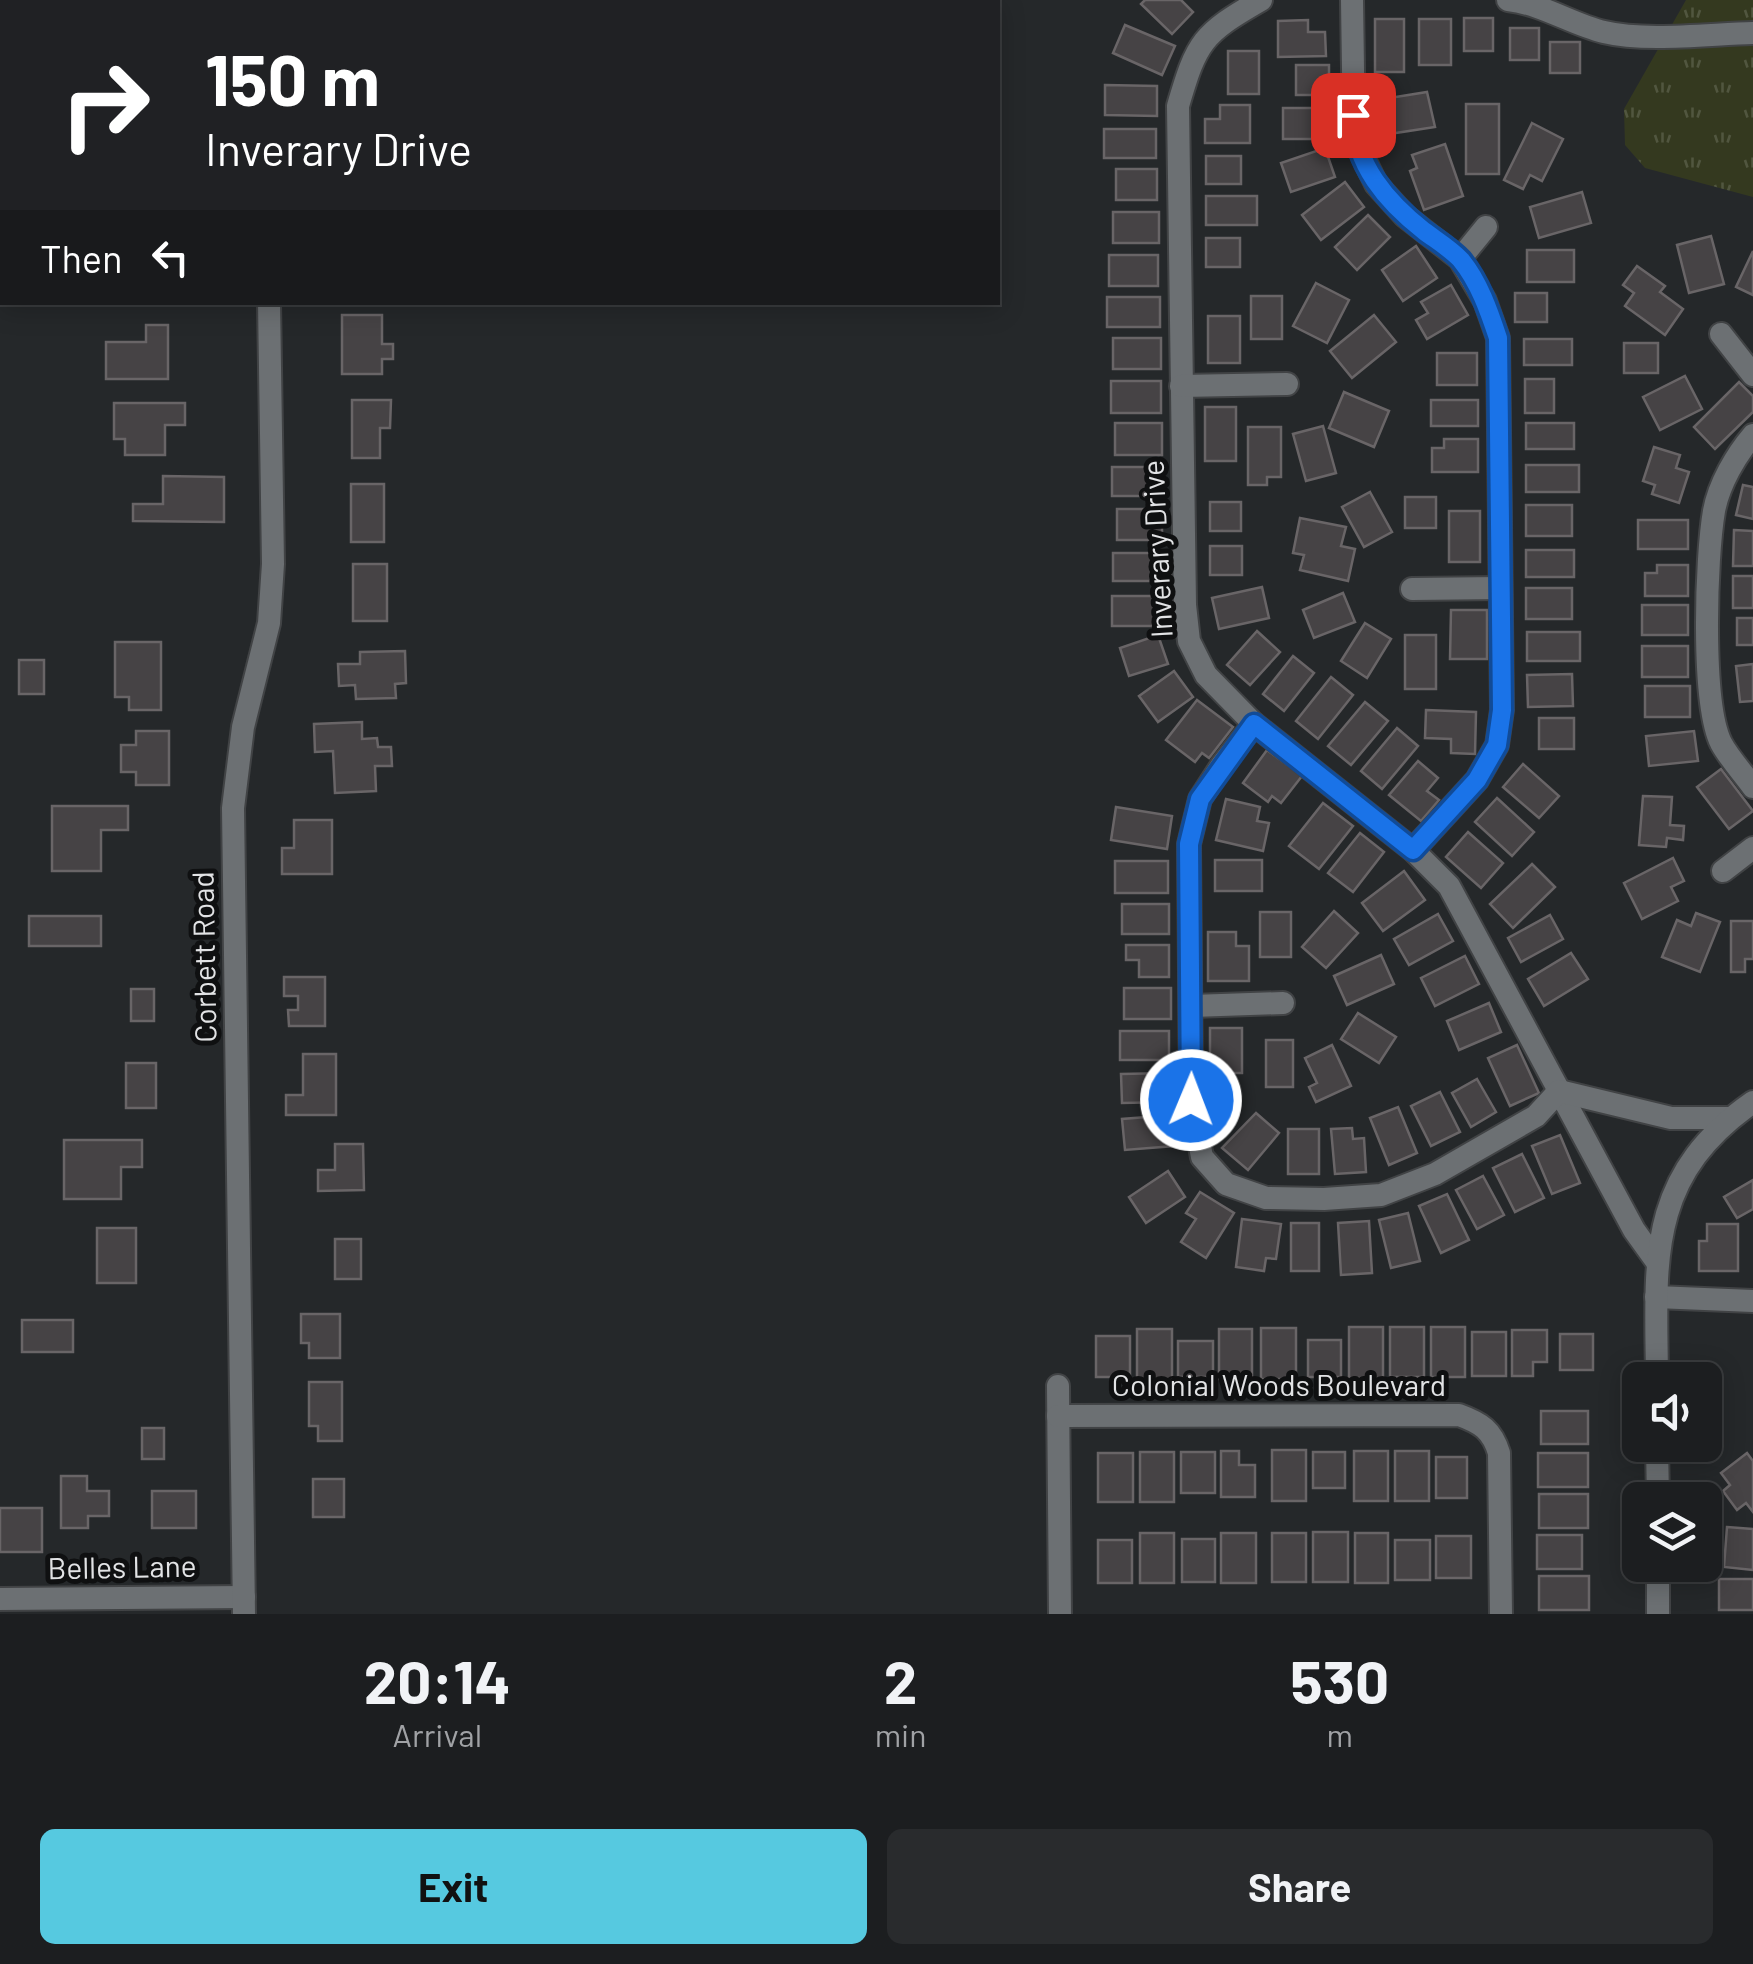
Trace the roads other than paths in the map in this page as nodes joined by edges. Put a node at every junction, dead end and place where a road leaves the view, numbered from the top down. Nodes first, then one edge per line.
1 (1261, 0) edge
2 (1352, 0) edge
3 (1508, 0) edge
4 (1753, 33) edge
5 (1486, 228) dead end
6 (1460, 259) junction
7 (269, 305) edge
8 (1721, 334) dead end
9 (1753, 375) edge
10 (1286, 384) dead end
11 (1180, 386) junction
12 (1753, 435) edge
13 (1500, 588) junction
14 (1412, 589) dead end
15 (1254, 724) junction
16 (1753, 787) edge
17 (1753, 848) edge
18 (1413, 850) junction
19 (1723, 872) dead end
20 (1283, 1003) dead end
21 (1192, 1006) junction
22 (1559, 1092) junction
23 (1753, 1102) edge
24 (1731, 1118) junction
25 (1657, 1262) junction
26 (1656, 1297) junction
27 (1753, 1302) edge
28 (1657, 1362) edge
29 (1058, 1386) dead end
30 (1058, 1416) junction
31 (1658, 1582) edge
32 (0, 1600) edge
33 (244, 1605) edge
34 (1060, 1614) edge
35 (1501, 1614) edge
36 (1658, 1614) edge

1 - 11 street, Inverary Drive
2 - 6 street
3 - 4 street
5 - 6 street
6 - 13 street
7 - 33 street, Corbett Road
8 - 9 street
10 - 11 street
11 - 15 street, Inverary Drive
12 - 16 street
13 - 14 street
13 - 18 street
15 - 18 street, Inverary Drive
15 - 21 street
17 - 19 street
18 - 22 street, Inverary Drive
20 - 21 street
21 - 22 street
22 - 24 street
22 - 25 street, Inverary Drive
23 - 24 street
24 - 25 street
25 - 26 street
26 - 27 street
26 - 28 street
29 - 30 street
30 - 34 street
30 - 35 street, Colonial Woods Boulevard
31 - 36 street
32 - 33 street, Belles Lane

